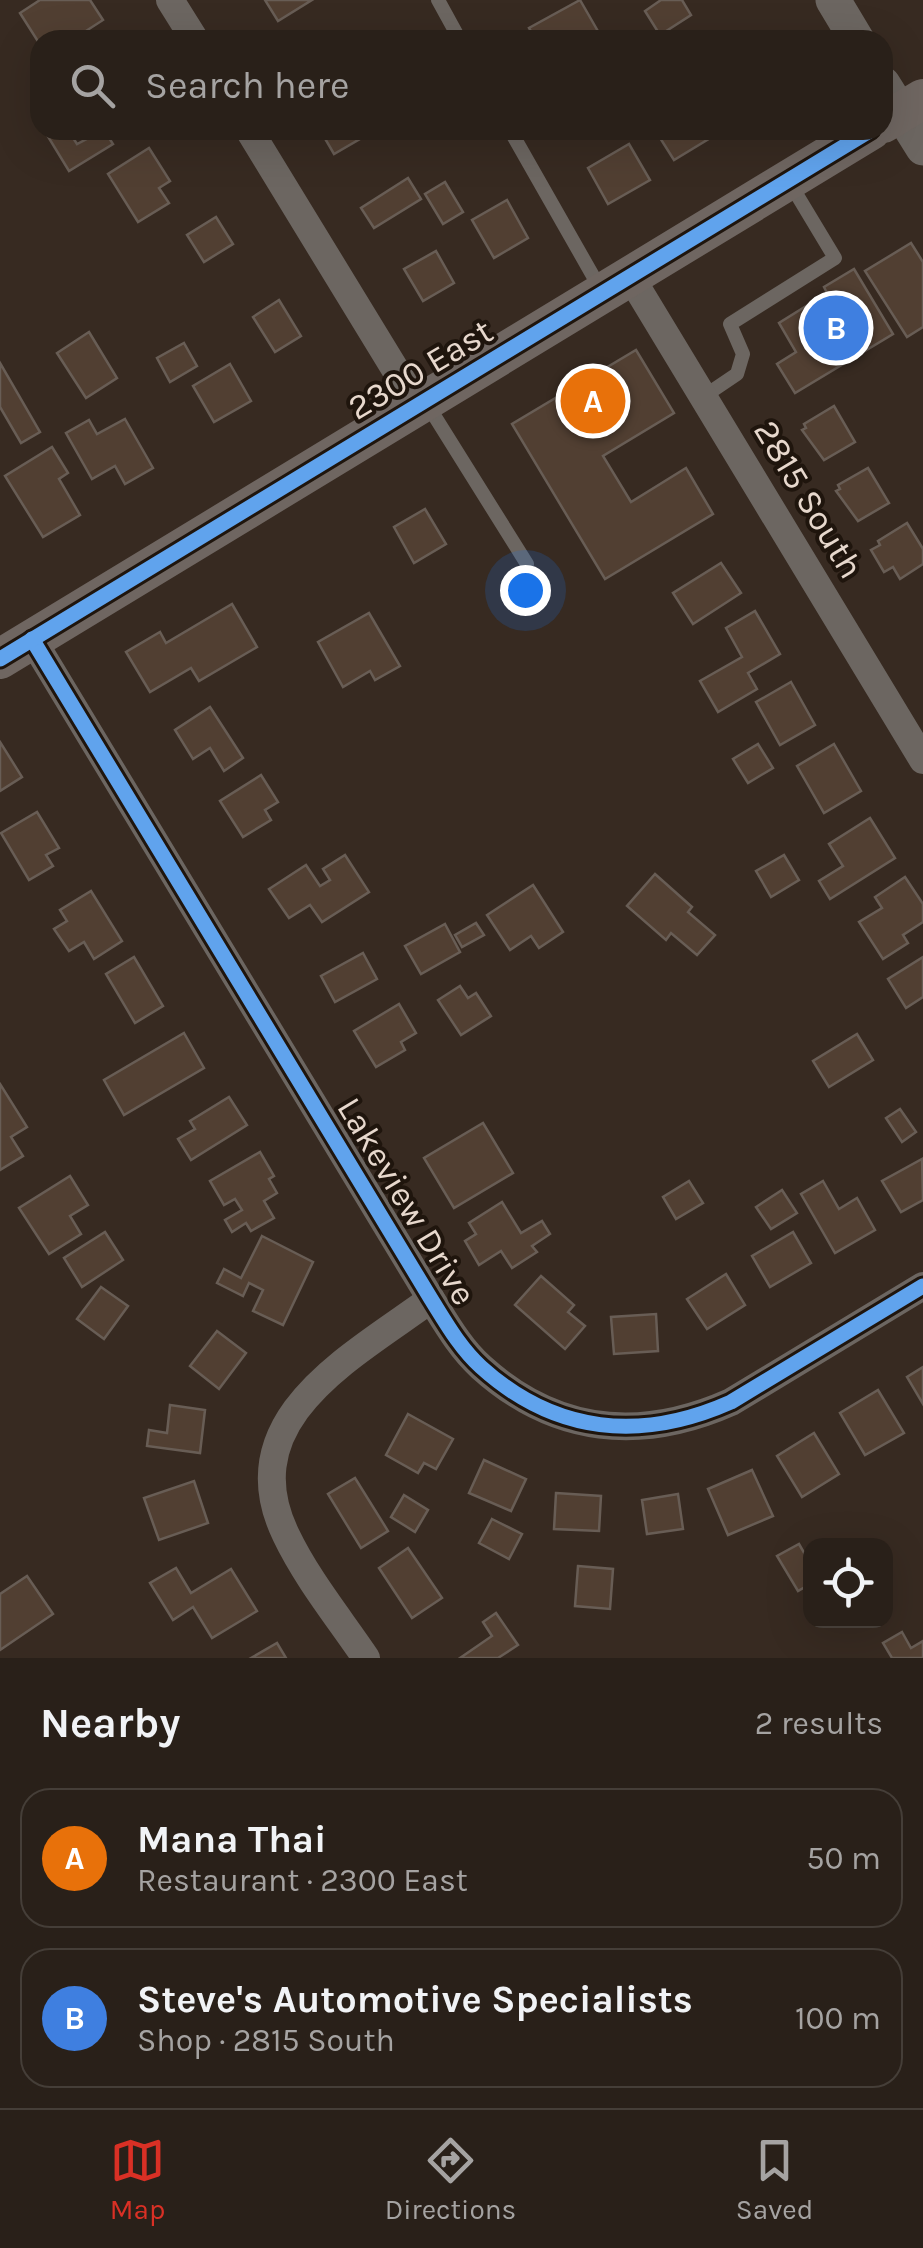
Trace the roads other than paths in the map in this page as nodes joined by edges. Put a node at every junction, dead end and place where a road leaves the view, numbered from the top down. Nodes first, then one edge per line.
1 (170, 0) edge
2 (438, 0) edge
3 (833, 0) edge
4 (189, 30) edge
5 (454, 30) edge
6 (851, 30) edge
7 (893, 111) edge
8 (256, 140) edge
9 (517, 140) edge
10 (847, 140) edge
11 (923, 148) edge
12 (788, 180) junction
13 (617, 284) junction
14 (704, 397) junction
15 (421, 403) junction
16 (527, 564) dead end
17 (16, 649) edge
18 (923, 760) edge
19 (923, 1286) edge
20 (430, 1300) junction
21 (366, 1658) edge

1 - 4 street
2 - 5 lane
3 - 6 street
7 - 11 street
8 - 15 street
9 - 13 lane
10 - 12 main road, 2300 East
12 - 13 main road, 2300 East
12 - 14 lane
13 - 14 street, 2815 South
13 - 15 main road, 2300 East
14 - 18 street, 2815 South
15 - 16 lane
15 - 17 main road, 2300 East
17 - 20 street, Lakeview Drive
19 - 20 street, Lakeview Drive
20 - 21 street

